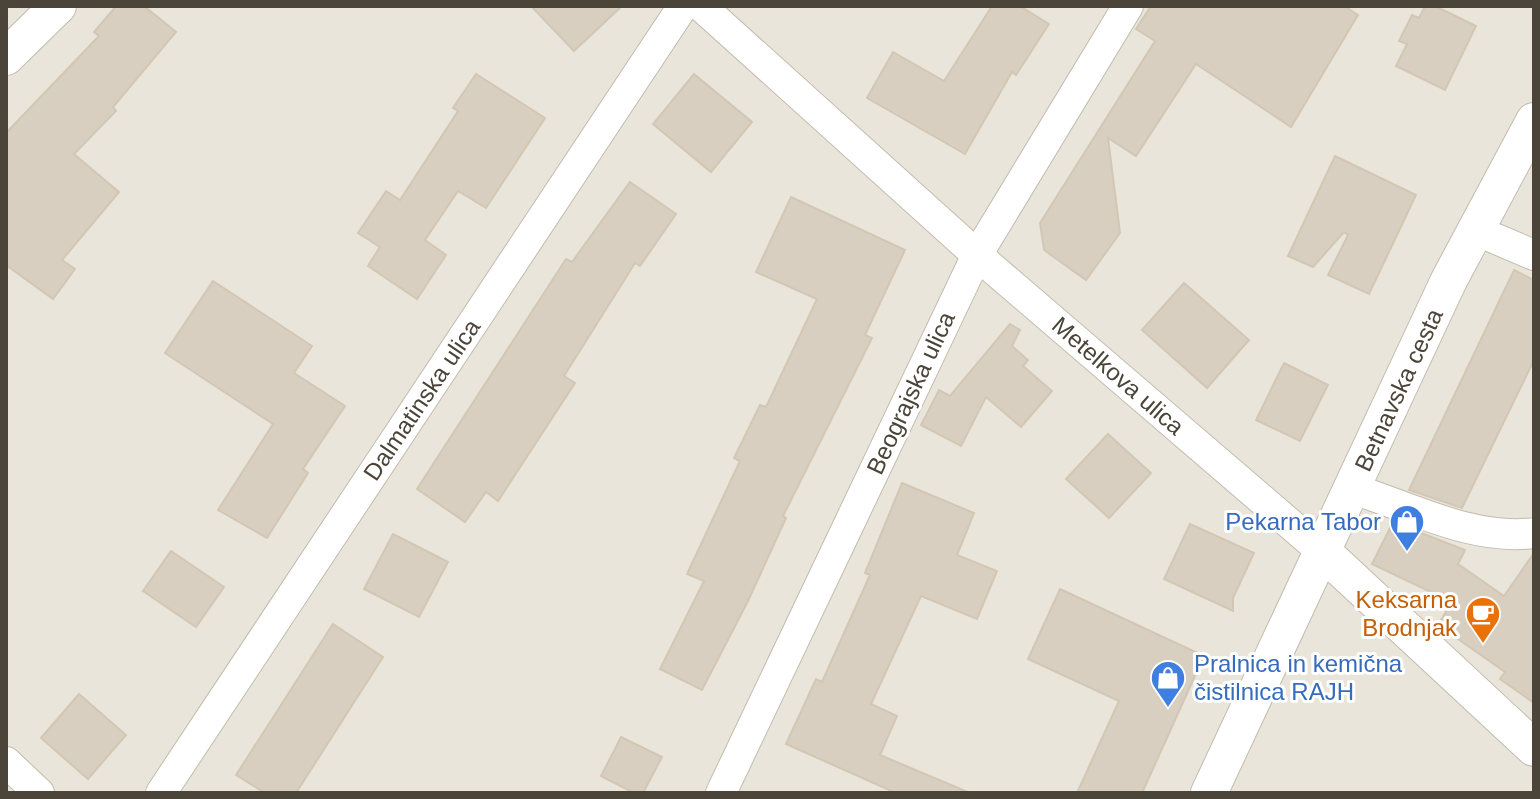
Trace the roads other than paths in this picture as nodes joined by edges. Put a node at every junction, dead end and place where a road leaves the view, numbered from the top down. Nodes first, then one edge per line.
1 (58, 6) edge
2 (683, 6) edge
3 (701, 6) edge
4 (1128, 6) edge
5 (11, 41) edge
6 (1534, 121) edge
7 (1475, 230) junction
8 (977, 255) junction
9 (1534, 255) edge
10 (1353, 489) junction
11 (1534, 533) edge
12 (1324, 553) junction
13 (1534, 748) edge
14 (6, 762) edge
15 (39, 793) edge
16 (161, 793) edge
17 (721, 793) edge
18 (1209, 793) edge

1 - 5 street
2 - 16 street, Dalmatinska ulica
3 - 8 street, Metelkova ulica
4 - 8 street, Beograjska ulica
6 - 7 street, Betnavska cesta
7 - 9 street
7 - 10 street, Betnavska cesta
8 - 12 street, Metelkova ulica
8 - 17 street, Beograjska ulica
10 - 11 street
10 - 12 street, Betnavska cesta
12 - 13 street, Metelkova ulica
12 - 18 street, Betnavska cesta
14 - 15 street

